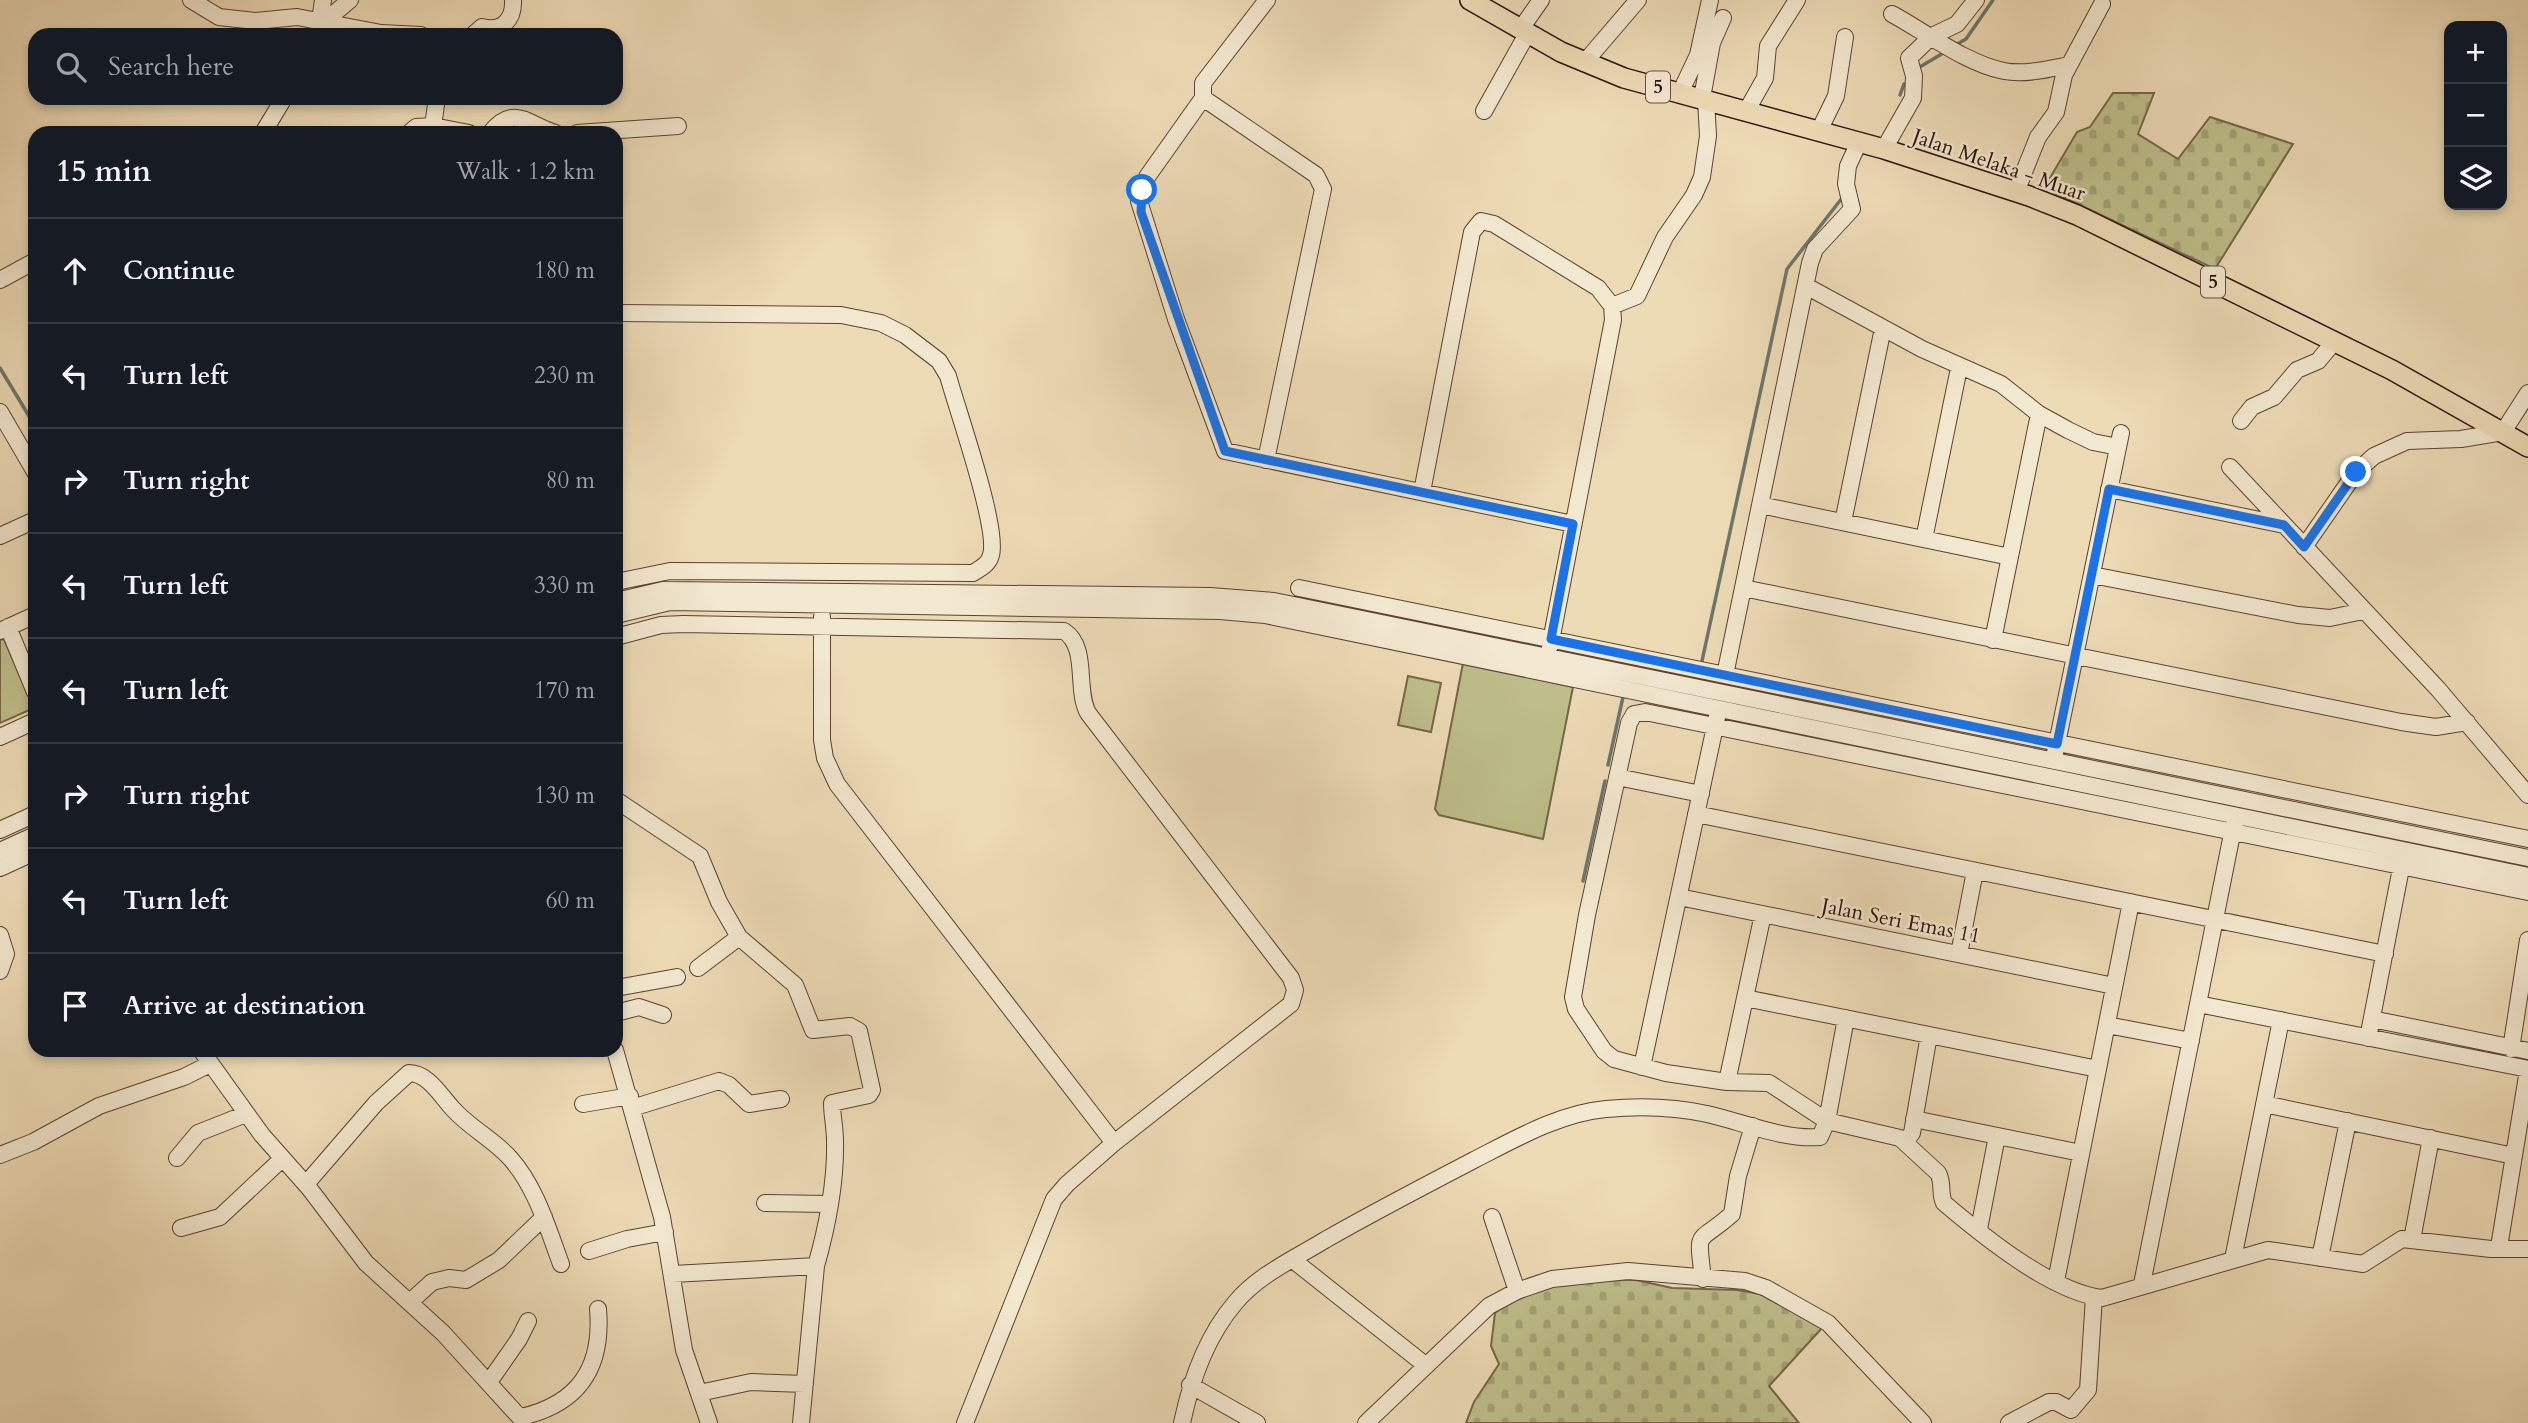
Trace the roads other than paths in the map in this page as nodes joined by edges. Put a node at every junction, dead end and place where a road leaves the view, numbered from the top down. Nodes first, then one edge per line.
1 (191, 0) edge
2 (323, 0) edge
3 (513, 0) edge
4 (1267, 0) edge
5 (1470, 0) edge
6 (1541, 0) edge
7 (1638, 0) edge
8 (1710, 0) edge
9 (1797, 0) edge
10 (1976, 0) edge
11 (342, 2) edge
12 (2102, 5) dead end
13 (1892, 14) dead end
14 (1723, 18) dead end
15 (321, 26) edge
16 (481, 28) edge
17 (500, 28) edge
18 (500, 28) edge
19 (1523, 32) junction
20 (1845, 37) dead end
21 (1936, 39) junction
22 (1584, 63) junction
23 (2069, 65) junction
24 (1680, 93) junction
25 (1203, 98) junction
26 (1704, 99) junction
27 (280, 105) edge
28 (436, 105) edge
29 (1748, 110) junction
30 (1484, 111) dead end
31 (267, 126) edge
32 (433, 126) edge
33 (499, 126) edge
34 (540, 126) edge
35 (678, 126) dead end
36 (623, 130) edge
37 (1819, 131) junction
38 (1859, 142) junction
39 (1884, 149) junction
40 (2017, 192) junction
41 (28, 265) edge
42 (0, 280) edge
43 (1806, 286) junction
44 (1612, 306) junction
45 (623, 313) edge
46 (1884, 328) junction
47 (2334, 342) junction
48 (1959, 368) junction
49 (2528, 393) edge
50 (0, 412) edge
51 (2039, 414) junction
52 (2241, 421) dead end
53 (2503, 432) junction
54 (2528, 447) edge
55 (28, 460) edge
56 (1266, 460) junction
57 (2230, 467) dead end
58 (2109, 489) junction
59 (1422, 492) junction
60 (1760, 505) junction
61 (1843, 522) junction
62 (28, 523) edge
63 (1573, 524) junction
64 (2284, 525) junction
65 (0, 536) edge
66 (1924, 539) junction
67 (2304, 547) junction
68 (2010, 557) junction
69 (2092, 575) junction
70 (623, 581) edge
71 (1299, 587) dead end
72 (1743, 588) junction
73 (823, 598) junction
74 (623, 599) edge
75 (2363, 611) junction
76 (623, 613) edge
77 (28, 618) edge
78 (822, 626) junction
79 (4, 629) edge
80 (623, 636) edge
81 (1551, 639) junction
82 (1993, 640) junction
83 (2075, 657) junction
84 (1546, 664) junction
85 (1725, 675) junction
86 (28, 678) edge
87 (1722, 692) junction
88 (1719, 709) junction
89 (2467, 722) junction
90 (28, 724) edge
91 (1715, 726) junction
92 (0, 737) edge
93 (2054, 760) junction
94 (1617, 777) junction
95 (1701, 794) junction
96 (2528, 795) edge
97 (623, 805) edge
98 (1696, 814) junction
99 (2236, 815) junction
100 (28, 816) edge
101 (1, 826) edge
102 (2233, 832) junction
103 (2409, 832) junction
104 (28, 838) edge
105 (2528, 839) edge
106 (2405, 850) junction
107 (0, 851) edge
108 (28, 855) edge
109 (2528, 858) edge
110 (2402, 867) junction
111 (0, 868) edge
112 (1975, 871) junction
113 (2528, 876) edge
114 (2528, 892) edge
115 (1679, 897) junction
116 (2131, 902) junction
117 (1763, 915) junction
118 (2215, 919) junction
119 (0, 935) edge
120 (739, 937) junction
121 (2528, 940) edge
122 (1959, 954) junction
123 (2385, 954) junction
124 (698, 968) dead end
125 (0, 971) edge
126 (677, 977) dead end
127 (2115, 986) junction
128 (623, 987) edge
129 (1745, 998) junction
130 (2198, 1004) junction
131 (623, 1011) edge
132 (663, 1015) dead end
133 (1846, 1018) junction
134 (2372, 1019) junction
135 (2281, 1020) junction
136 (2107, 1025) junction
137 (1929, 1035) junction
138 (2368, 1038) junction
139 (2191, 1041) junction
140 (2511, 1049) junction
141 (2528, 1051) edge
142 (206, 1057) edge
143 (617, 1057) edge
144 (210, 1064) junction
145 (1642, 1067) junction
146 (2098, 1069) junction
147 (2528, 1070) edge
148 (1727, 1082) junction
149 (781, 1099) dead end
150 (631, 1102) junction
151 (583, 1104) dead end
152 (2264, 1104) junction
153 (246, 1114) junction
154 (1914, 1119) junction
155 (1827, 1121) junction
156 (2348, 1121) junction
157 (1753, 1126) junction
158 (1997, 1136) junction
159 (2431, 1138) junction
160 (1905, 1142) junction
161 (1114, 1143) junction
162 (2081, 1153) junction
163 (0, 1155) edge
164 (2514, 1156) junction
165 (177, 1158) dead end
166 (282, 1159) junction
167 (306, 1184) junction
168 (765, 1203) dead end
169 (828, 1204) junction
170 (544, 1217) junction
171 (1492, 1217) dead end
172 (181, 1228) dead end
173 (1979, 1229) junction
174 (665, 1232) junction
175 (2412, 1240) junction
176 (2499, 1247) junction
177 (2528, 1249) edge
178 (589, 1251) dead end
179 (2320, 1258) junction
180 (1293, 1259) junction
181 (2233, 1259) junction
182 (561, 1264) dead end
183 (816, 1266) junction
184 (673, 1274) junction
185 (1703, 1279) junction
186 (2056, 1281) junction
187 (2142, 1284) junction
188 (1517, 1291) junction
189 (2094, 1297) junction
190 (410, 1302) junction
191 (598, 1309) dead end
192 (528, 1321) dead end
193 (1424, 1364) junction
194 (489, 1382) junction
195 (806, 1384) junction
196 (1190, 1385) junction
197 (698, 1393) junction
198 (2074, 1417) edge
199 (523, 1420) edge
200 (709, 1423) edge
201 (800, 1423) edge
202 (965, 1423) edge
203 (1182, 1423) edge
204 (1257, 1423) edge
205 (1366, 1423) edge
206 (1923, 1423) edge
207 (2009, 1423) edge

1 - 15 street
2 - 15 street
3 - 18 street
4 - 25 street
5 - 19 main road, Jalan Melaka - Muar / 5
6 - 19 street
7 - 22 street
8 - 24 street
9 - 29 street
10 - 21 street
11 - 15 street
12 - 23 street
13 - 21 street
14 - 26 street
16 - 17 street
19 - 22 main road, Jalan Melaka - Muar / 5
19 - 30 street
20 - 37 street
21 - 23 street
21 - 39 street
22 - 24 main road, Jalan Melaka - Muar / 5
23 - 40 street
24 - 26 main road, Jalan Melaka - Muar / 5
25 - 56 street
25 - 56 street
26 - 29 main road, Jalan Melaka - Muar / 5
26 - 44 street
27 - 31 street
28 - 32 street
29 - 37 main road, Jalan Melaka - Muar / 5
33 - 34 street
35 - 36 street
37 - 38 main road, Jalan Melaka - Muar / 5
38 - 39 main road, Jalan Melaka - Muar / 5
38 - 43 street
39 - 40 main road, Jalan Melaka - Muar / 5
40 - 47 main road, Jalan Melaka - Muar / 5
41 - 42 street
43 - 46 street
43 - 60 street
44 - 59 street
44 - 63 street
45 - 70 street
46 - 48 street
46 - 61 street
47 - 52 street
47 - 53 main road, Jalan Melaka - Muar / 5
48 - 51 street
48 - 66 street
49 - 53 street
50 - 55 street
51 - 58 street
51 - 68 street
53 - 54 main road, Jalan Melaka - Muar / 5
53 - 67 street
56 - 59 street
57 - 64 street
58 - 64 street
58 - 69 street
59 - 63 street
60 - 61 street
60 - 72 street
61 - 66 street
62 - 65 street
63 - 81 street
64 - 67 street
66 - 68 street
67 - 75 street
68 - 82 street
69 - 75 street
69 - 83 street
71 - 81 street
72 - 82 street
72 - 85 street
73 - 74 street
73 - 76 street
73 - 78 street
73 - 84 street
75 - 89 street
77 - 79 street
78 - 80 street
78 - 161 street
78 - 161 street
79 - 86 street
81 - 84 street
81 - 85 street
82 - 83 street
83 - 89 street
83 - 93 street
84 - 87 street
84 - 88 street
85 - 93 street
87 - 88 street
87 - 93 street
88 - 91 street
88 - 93 street
89 - 96 street
90 - 92 street
91 - 94 street
91 - 95 street
91 - 102 street
93 - 99 street
93 - 103 street
93 - 105 street
94 - 95 street
94 - 145 street
95 - 98 street
97 - 120 street
98 - 112 street
98 - 115 street
99 - 102 street
99 - 106 street
100 - 101 street
102 - 110 street
102 - 118 street
103 - 106 street
103 - 109 street
104 - 107 street
106 - 110 street
106 - 113 street
108 - 111 street
110 - 114 street
110 - 123 street
112 - 116 street
112 - 122 street
115 - 117 street, Jalan Seri Emas 11
115 - 145 street
116 - 118 street
116 - 127 street
117 - 122 street, Jalan Seri Emas 11
117 - 129 street
118 - 123 street
118 - 130 street
119 - 125 street
120 - 124 street
120 - 169 street
121 - 140 street
122 - 127 street, Jalan Seri Emas 11
123 - 134 street
126 - 128 street
127 - 136 street
129 - 133 street
129 - 148 street
130 - 135 street
130 - 139 street
131 - 132 street
133 - 137 street
133 - 155 street
134 - 138 street
134 - 140 street
135 - 138 street
135 - 152 street
136 - 139 street
136 - 146 street
137 - 146 street
137 - 154 street
138 - 147 street
139 - 187 street
140 - 141 street
142 - 144 street
143 - 150 street
144 - 153 street
144 - 163 street
145 - 148 street
146 - 162 street
147 - 164 street
148 - 155 street
149 - 150 street
150 - 151 street
150 - 174 street
152 - 156 street
152 - 181 street
153 - 165 street
153 - 166 street
154 - 158 street
154 - 160 street
155 - 157 street
155 - 160 street
156 - 159 street
156 - 179 street
157 - 180 street
157 - 185 street
158 - 162 street
158 - 173 street
159 - 164 street
159 - 175 street
160 - 173 street
161 - 202 street
162 - 186 street
164 - 176 street
166 - 167 street
166 - 172 street
167 - 170 street
167 - 190 street
168 - 169 street
169 - 183 street
170 - 182 street
170 - 190 street
171 - 188 street
173 - 186 street
174 - 178 street
174 - 184 street
175 - 176 street
175 - 179 street
176 - 177 street
179 - 181 street
180 - 193 street
180 - 196 street
181 - 187 street
183 - 184 street
183 - 195 street
184 - 197 street
185 - 188 street
185 - 206 street
186 - 189 street
187 - 189 street
188 - 193 street
189 - 198 street
190 - 194 street
191 - 199 street
192 - 194 street
193 - 205 street
194 - 199 street
195 - 197 street
195 - 201 street
196 - 203 street
196 - 204 street
197 - 200 street
198 - 207 street

